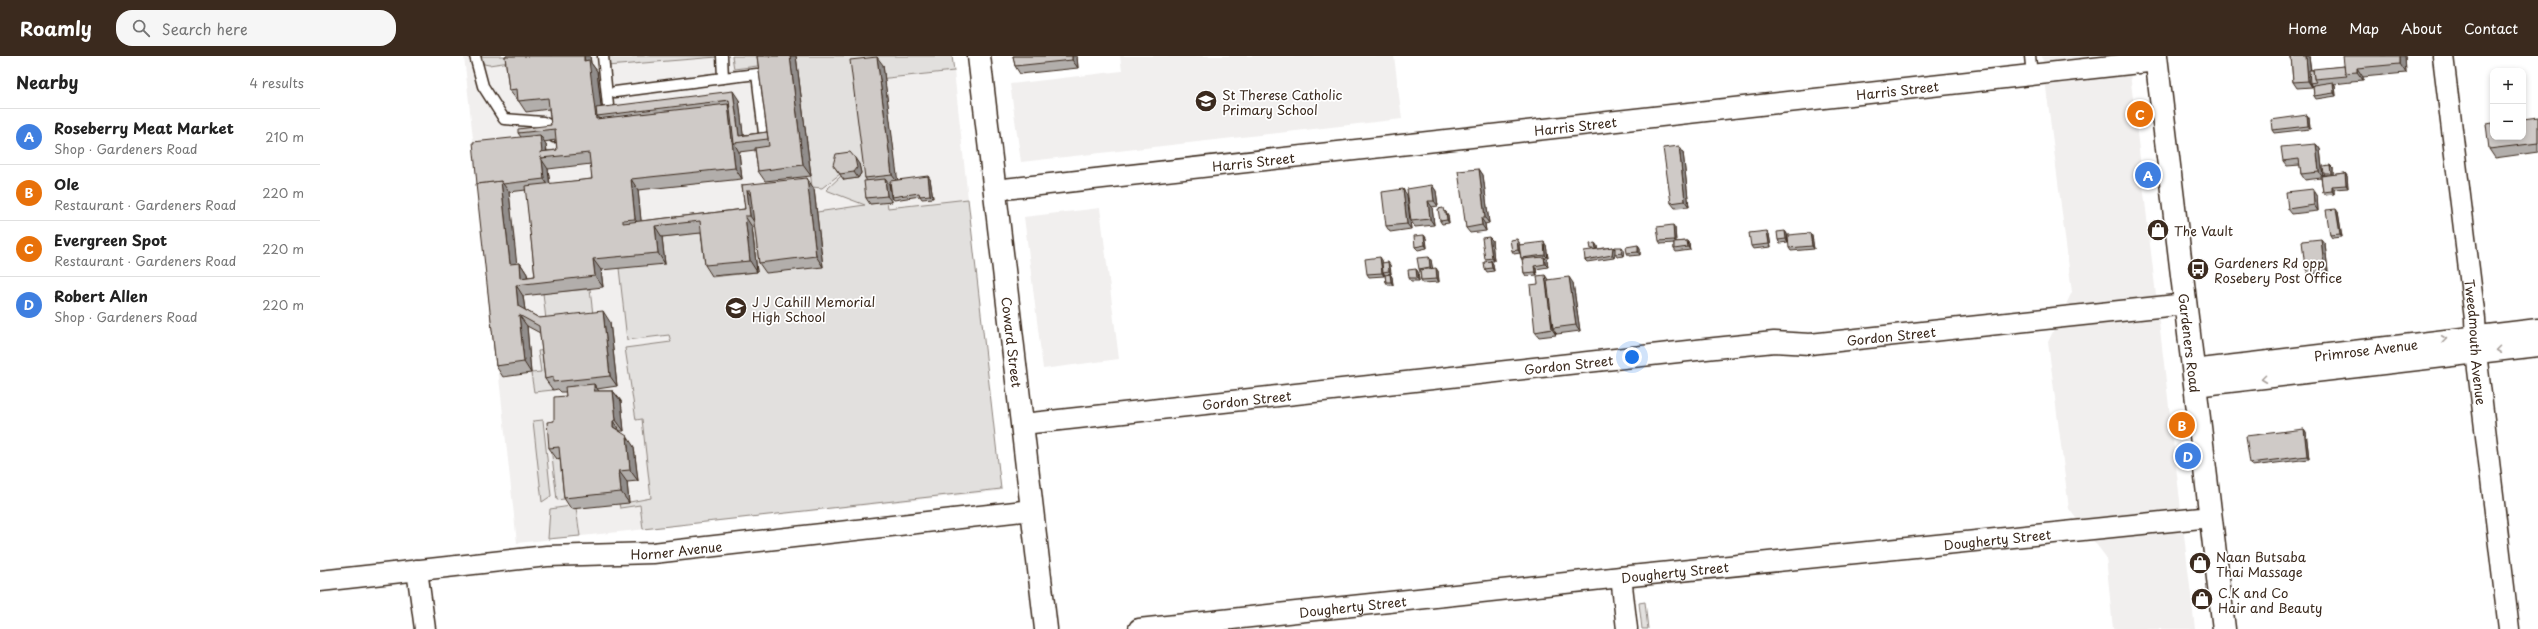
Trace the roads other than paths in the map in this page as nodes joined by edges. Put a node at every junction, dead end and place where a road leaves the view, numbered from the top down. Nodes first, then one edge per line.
1 (475, 56) edge
2 (603, 56) edge
3 (722, 56) edge
4 (979, 56) edge
5 (2443, 56) edge
6 (2156, 58) edge
7 (2031, 65) edge
8 (723, 78) junction
9 (615, 92) dead end
10 (609, 116) edge
11 (554, 136) edge
12 (765, 142) edge
13 (995, 190) junction
14 (2186, 304) junction
15 (2538, 329) edge
16 (2476, 344) junction
17 (2538, 346) edge
18 (2194, 378) junction
19 (1023, 424) junction
20 (1032, 510) junction
21 (2211, 516) junction
22 (417, 570) junction
23 (1621, 577) junction
24 (320, 581) edge
25 (425, 629) edge
26 (1046, 629) edge
27 (1139, 629) edge
28 (1627, 629) edge
29 (2224, 629) edge
30 (2509, 629) edge

1 - 11 lane
2 - 10 lane
3 - 8 lane
4 - 13 street, Coward Street
5 - 16 street, Tweedmouth Avenue
6 - 7 street, Harris Street
6 - 14 street, Gardeners Road
7 - 13 street, Harris Street
8 - 9 lane
8 - 12 lane
13 - 19 street, Coward Street
14 - 18 street, Gardeners Road
14 - 19 street, Gordon Street
15 - 16 street, Primrose Avenue
17 -> 16 street, Primrose Avenue
16 - 18 street, Primrose Avenue
16 - 30 street, Tweedmouth Avenue
18 - 21 street, Gardeners Road
19 - 20 street, Coward Street
20 - 22 street, Horner Avenue
20 - 26 street, Coward Street
21 - 23 street, Dougherty Street
21 - 29 street, Gardeners Road
22 - 24 street, Horner Avenue
22 - 25 street
23 - 27 street, Dougherty Street
23 - 28 street

